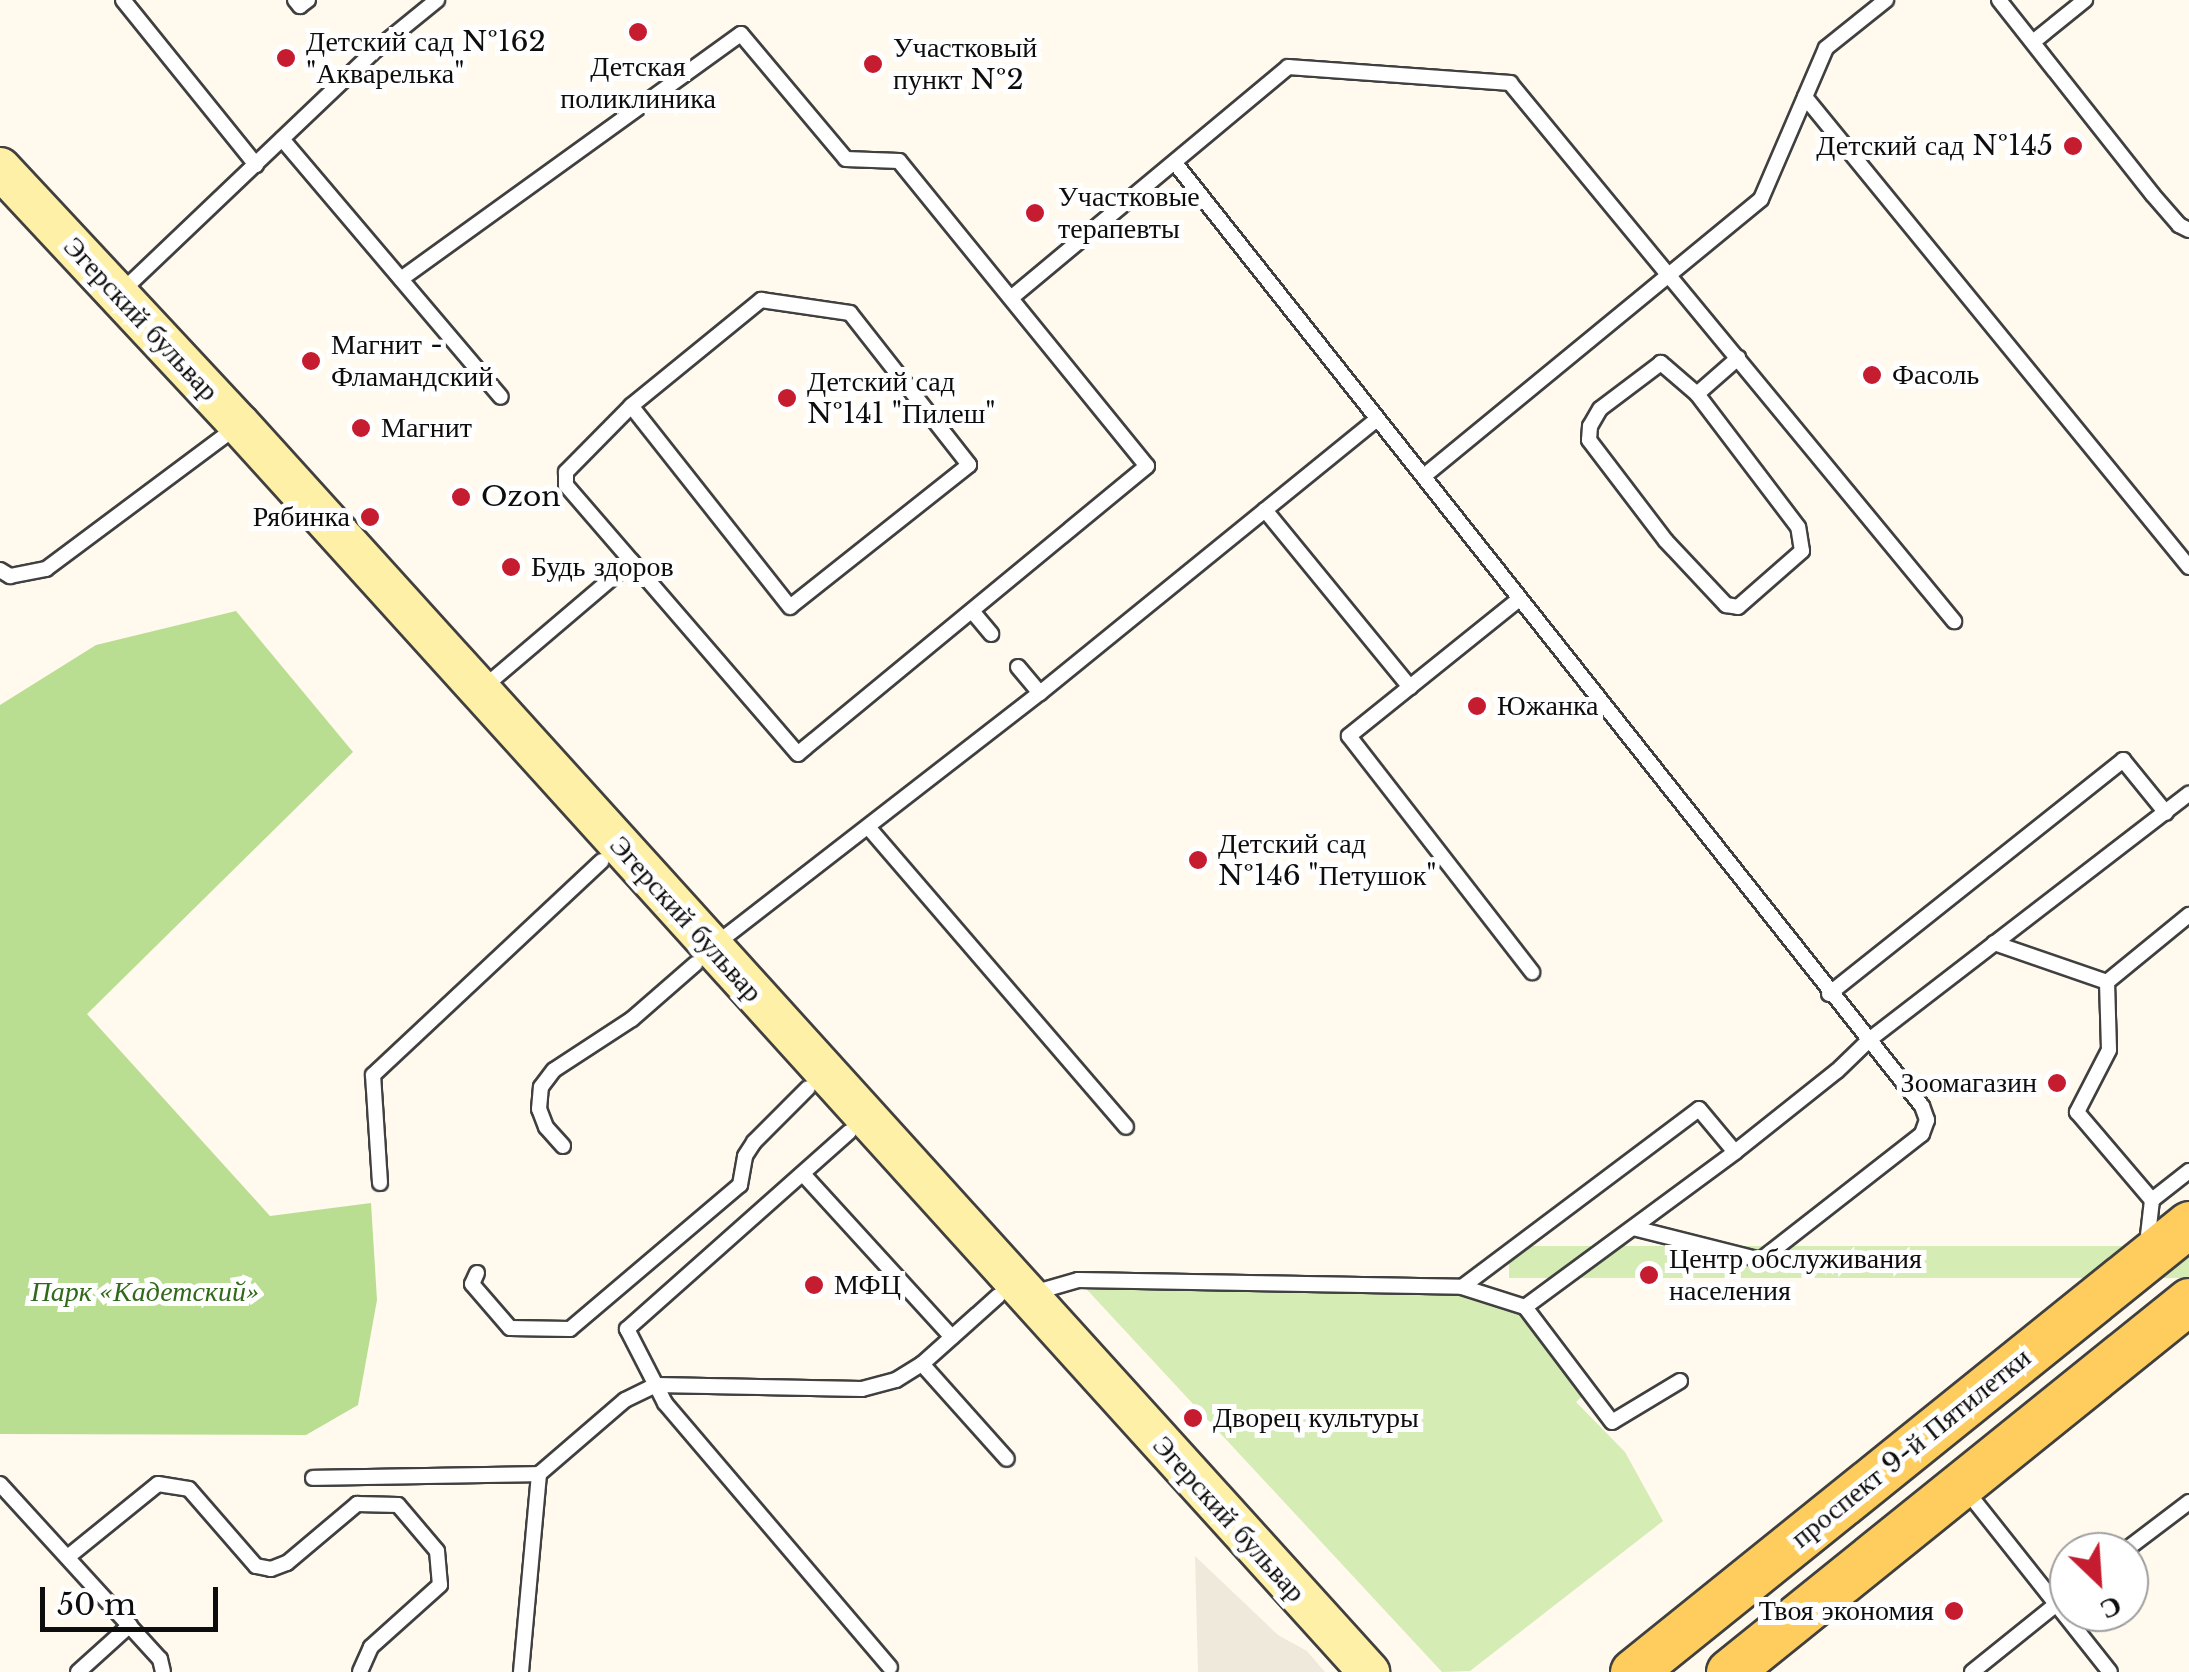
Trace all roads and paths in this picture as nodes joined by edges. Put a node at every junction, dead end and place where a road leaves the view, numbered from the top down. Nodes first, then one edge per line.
1 (122, 0) edge
2 (295, 0) edge
3 (308, 0) edge
4 (436, 0) edge
5 (1886, 0) edge
6 (1999, 0) edge
7 (2085, 0) edge
8 (2033, 42) junction
9 (1805, 97) junction
10 (282, 139) junction
11 (1174, 163) junction
12 (256, 165) junction
13 (0, 168) edge
14 (0, 204) edge
15 (2189, 230) edge
16 (1670, 275) junction
17 (400, 279) junction
18 (1011, 298) junction
19 (110, 302) junction
20 (1738, 358) junction
21 (1697, 394) junction
22 (501, 397) dead end
23 (631, 406) junction
24 (1377, 418) junction
25 (222, 437) junction
26 (1424, 476) junction
27 (1265, 510) junction
28 (632, 561) junction
29 (2189, 567) edge
30 (0, 570) edge
31 (1518, 600) junction
32 (972, 610) junction
33 (1954, 620) dead end
34 (991, 634) dead end
35 (1018, 667) dead end
36 (1410, 688) junction
37 (1040, 692) junction
38 (472, 698) junction
39 (2189, 794) edge
40 (2166, 813) junction
41 (869, 828) junction
42 (602, 861) junction
43 (2189, 915) edge
44 (1994, 943) junction
45 (703, 956) junction
46 (1532, 972) dead end
47 (2107, 982) junction
48 (1829, 994) junction
49 (1869, 1040) junction
50 (817, 1081) junction
51 (858, 1124) junction
52 (1126, 1127) dead end
53 (563, 1146) dead end
54 (1735, 1152) junction
55 (2189, 1171) edge
56 (803, 1174) junction
57 (380, 1183) dead end
58 (2171, 1212) edge
59 (1634, 1228) junction
60 (477, 1273) dead end
61 (1462, 1288) junction
62 (1013, 1295) junction
63 (2189, 1302) edge
64 (1525, 1307) junction
65 (952, 1336) junction
66 (922, 1364) junction
67 (1680, 1381) dead end
68 (656, 1385) junction
69 (1007, 1459) dead end
70 (539, 1474) junction
71 (313, 1478) dead end
72 (0, 1484) edge
73 (1961, 1485) junction
74 (2189, 1502) edge
75 (2149, 1533) edge
76 (68, 1556) junction
77 (2049, 1596) edge
78 (2049, 1609) edge
79 (130, 1625) junction
80 (2078, 1632) edge
81 (890, 1668) dead end
82 (78, 1672) edge
83 (163, 1672) edge
84 (360, 1672) edge
85 (521, 1672) edge
86 (1339, 1672) edge
87 (1369, 1672) edge
88 (1632, 1672) edge
89 (1728, 1672) edge
90 (1972, 1672) edge
91 (2110, 1672) edge

1 - 12 lane
2 - 3 lane
4 - 10 lane
5 - 9 lane
6 - 8 lane
7 - 8 lane
8 - 15 lane
9 - 16 lane
9 - 29 lane
10 - 12 lane
10 - 17 lane
11 - 16 lane
11 - 18 lane
11 - 24 lane
12 - 19 lane
13 - 19 main road, Эгерский бульвар
14 - 19 main road, Эгерский бульвар
16 - 20 lane
16 - 26 lane
17 - 18 lane
17 - 22 lane
18 - 32 lane
19 - 25 main road, Эгерский бульвар
19 - 38 main road, Эгерский бульвар
20 - 21 lane
20 - 33 lane
21 - 21 lane
23 - 23 lane
23 - 28 lane
24 - 26 lane
24 - 27 lane
25 - 30 lane
25 - 38 main road, Эгерский бульвар
26 - 31 lane
27 - 36 lane
27 - 37 lane
28 - 32 lane
28 - 38 lane
31 - 36 lane
31 - 48 lane
32 - 34 lane
35 - 37 lane
36 - 46 lane
37 - 41 lane
38 - 42 main road, Эгерский бульвар
38 - 45 main road, Эгерский бульвар
39 - 40 lane
40 - 44 lane
40 - 48 lane
41 - 45 lane
41 - 52 lane
42 - 45 main road, Эгерский бульвар
42 - 57 lane
43 - 47 lane
44 - 47 lane
44 - 49 lane
45 - 50 main road, Эгерский бульвар
45 - 53 lane
47 - 58 lane
48 - 49 lane
49 - 54 lane
49 - 59 lane
50 - 51 main road, Эгерский бульвар
50 - 60 lane
51 - 56 lane
51 - 62 main road, Эгерский бульвар
54 - 59 lane
54 - 61 lane
55 - 58 lane
56 - 65 lane
56 - 68 lane
58 - 88 main road, проспект 9-й Пятилетки
59 - 64 lane
61 - 62 lane
61 - 64 lane
62 - 65 lane
62 - 86 main road, Эгерский бульвар
62 - 87 main road, Эгерский бульвар
63 - 73 main road
64 - 67 lane
65 - 66 lane
66 - 68 lane
66 - 69 lane
68 - 70 lane
68 - 81 lane
70 - 71 lane
70 - 85 lane
72 - 76 lane
73 - 77 lane
73 - 89 main road
74 - 75 lane
76 - 79 lane
76 - 84 lane
78 - 90 lane
79 - 82 lane
79 - 83 lane
80 - 91 lane

